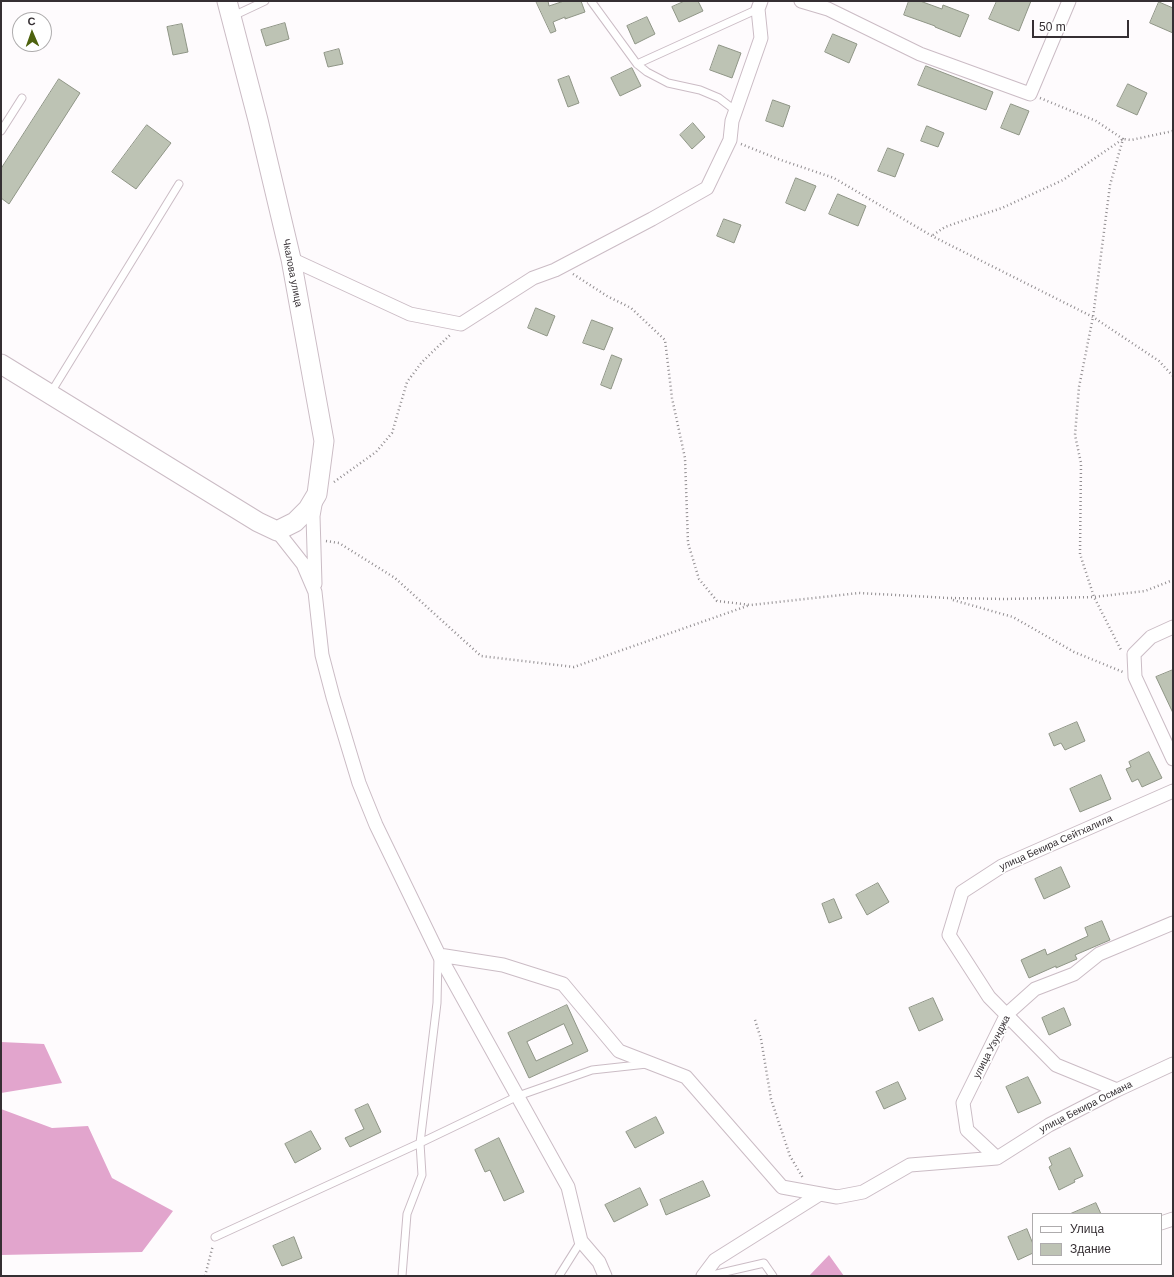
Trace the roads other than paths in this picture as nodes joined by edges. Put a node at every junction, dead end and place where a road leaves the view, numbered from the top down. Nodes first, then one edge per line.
1 (265, 1) edge
2 (591, 1) edge
3 (801, 1) edge
4 (1069, 1) edge
5 (759, 5) edge
6 (229, 9) edge
7 (637, 64) junction
8 (22, 98) dead end
9 (736, 111) junction
10 (1, 131) edge
11 (179, 184) dead end
12 (291, 259) junction
13 (1, 364) edge
14 (50, 394) junction
15 (317, 494) junction
16 (277, 531) junction
17 (315, 592) junction
18 (1173, 628) edge
19 (1173, 759) edge
20 (1173, 791) edge
21 (1173, 923) edge
22 (438, 955) junction
23 (1007, 1014) junction
24 (651, 1064) junction
25 (1173, 1064) edge
26 (1117, 1090) junction
27 (518, 1096) junction
28 (420, 1143) junction
29 (997, 1158) junction
30 (820, 1194) junction
31 (1173, 1219) edge
32 (1162, 1223) edge
33 (215, 1237) road end
34 (581, 1241) junction
35 (402, 1276) edge
36 (559, 1276) edge
37 (605, 1276) edge
38 (703, 1276) edge
39 (708, 1276) edge
40 (773, 1276) edge

1 - 6 lane
2 - 7 lane
3 - 4 street
5 - 7 lane
5 - 9 street
6 - 12 street, Чкалова улица
7 - 9 lane
8 - 10 lane
9 - 12 street
11 - 14 lane
12 - 15 street, Чкалова улица
13 - 14 street
14 - 16 street
15 - 16 street, Чкалова улица
15 - 17 street
16 - 17 street
17 - 22 street
18 - 19 street
20 - 23 street, улица Бекира Сейтхалила
21 - 23 street, улица Узунджа
22 - 24 street, улица Бекира Османа
22 - 27 street
22 - 28 lane
23 - 26 street
23 - 29 street, улица Узунджа
24 - 27 lane
24 - 30 street, улица Бекира Османа
25 - 26 street, улица Бекира Османа
26 - 29 street, улица Бекира Османа
27 - 28 lane
27 - 34 street
28 - 33 lane
28 - 35 lane
29 - 30 street, улица Бекира Османа
30 - 38 street
31 - 32 street
34 - 36 lane
34 - 37 street
39 - 40 lane

